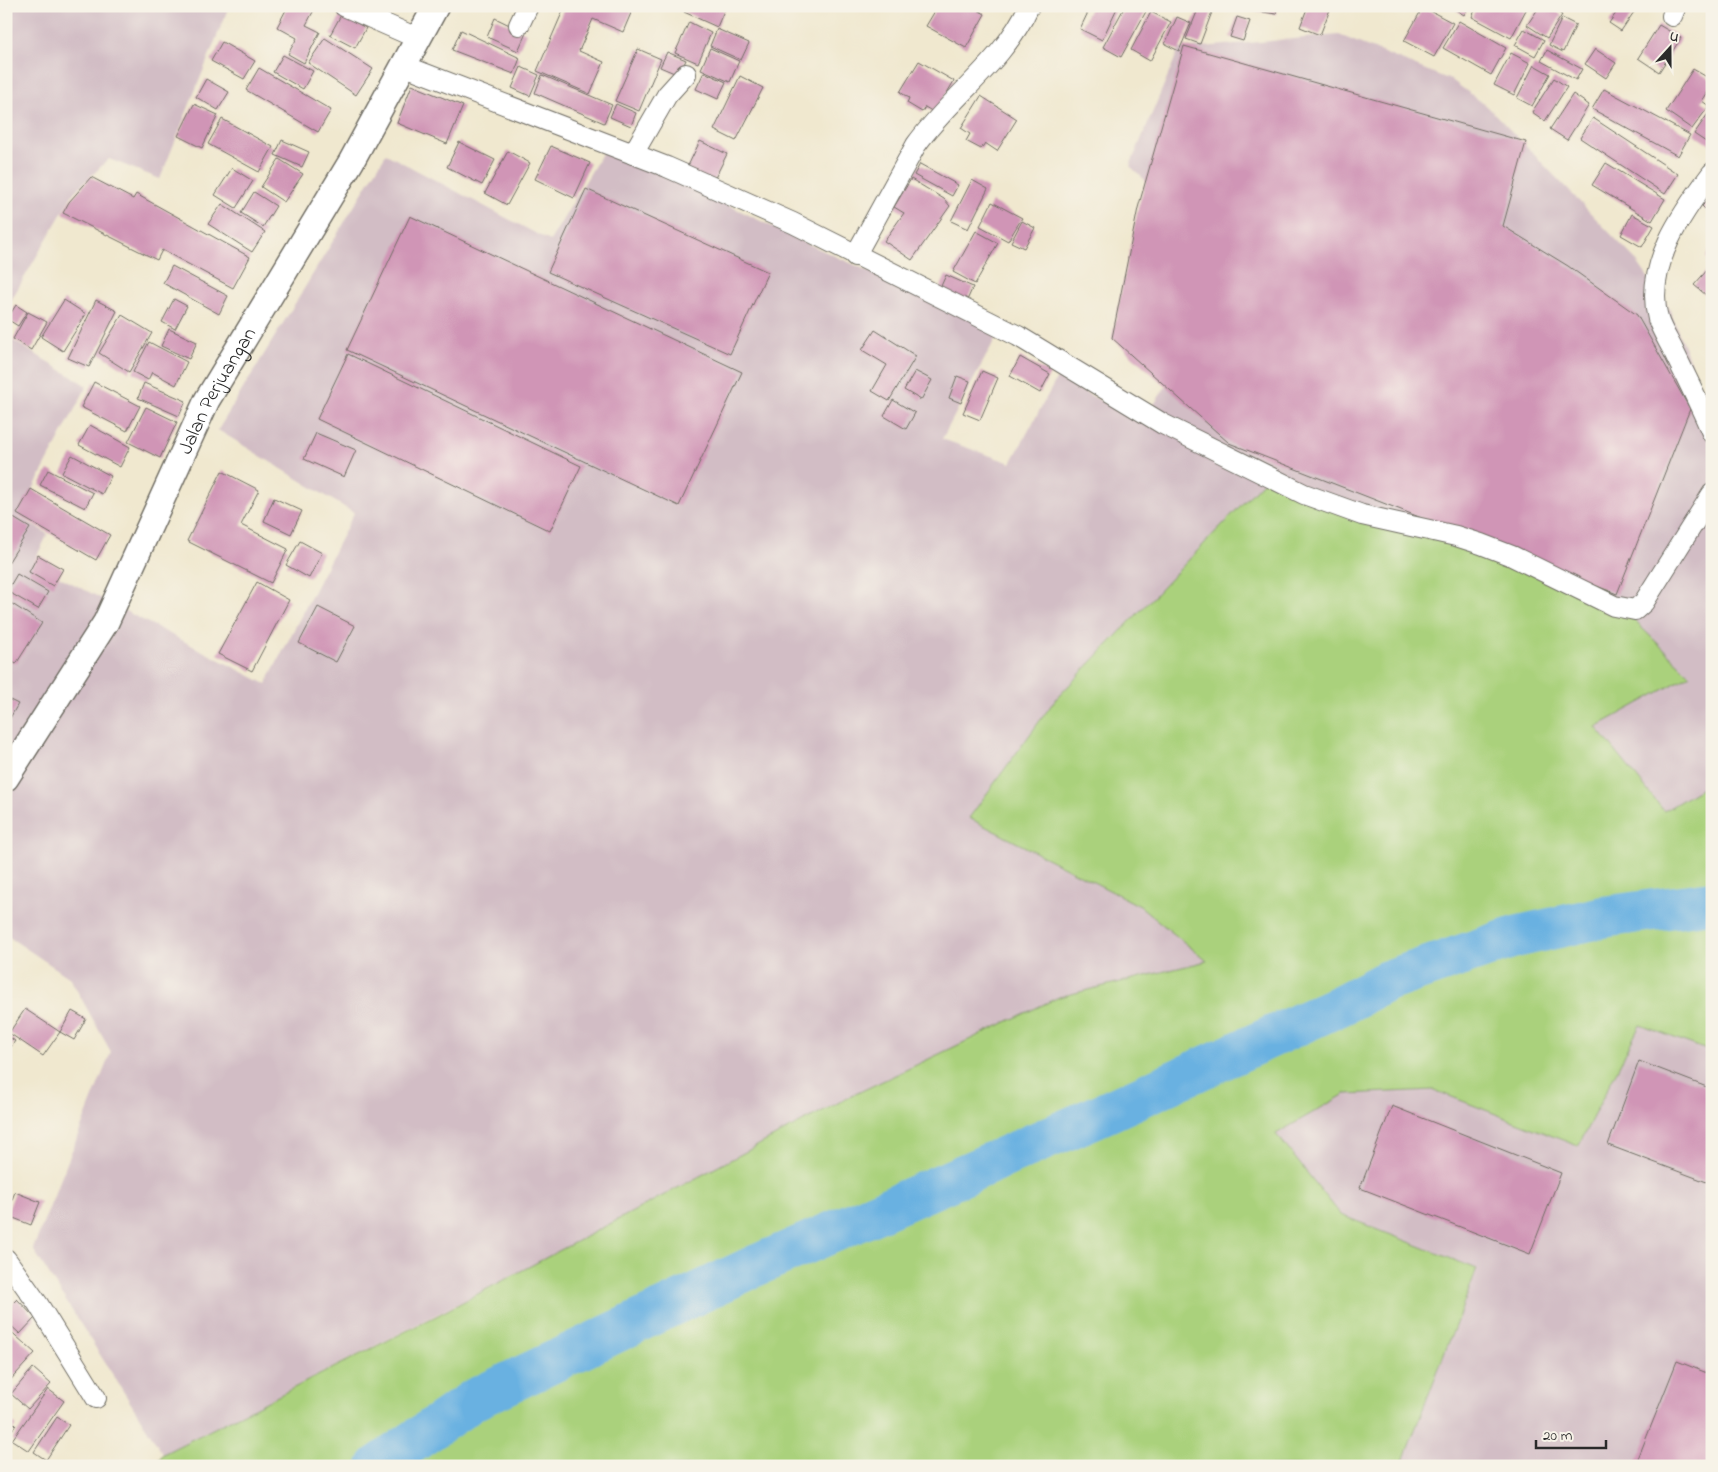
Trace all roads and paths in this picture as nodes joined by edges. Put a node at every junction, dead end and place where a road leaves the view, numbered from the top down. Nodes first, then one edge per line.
1 (344, 6) edge
2 (436, 6) edge
3 (528, 6) edge
4 (1029, 6) edge
5 (519, 25) dead end
6 (419, 40) junction
7 (405, 66) junction
8 (686, 74) dead end
9 (633, 154) junction
10 (1712, 173) edge
11 (855, 256) junction
12 (1707, 402) edge
13 (1712, 433) edge
14 (1712, 494) edge
15 (6, 778) edge
16 (6, 1258) edge
17 (96, 1398) dead end

1 - 6 street
2 - 6 street, Jalan Perjuangan
3 - 5 street
4 - 11 street
6 - 7 street, Jalan Perjuangan
7 - 9 street
7 - 15 street, Jalan Perjuangan
8 - 9 street
9 - 11 street
10 - 12 street
11 - 14 street
12 - 13 street
16 - 17 street

